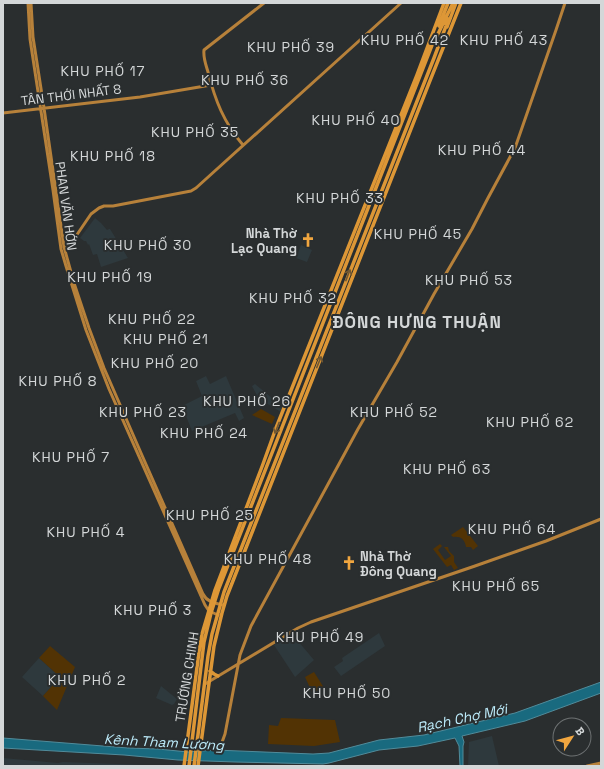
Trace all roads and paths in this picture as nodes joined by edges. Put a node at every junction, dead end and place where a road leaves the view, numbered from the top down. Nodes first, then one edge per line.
1 (30, 3) edge
2 (264, 3) edge
3 (400, 3) edge
4 (444, 3) edge
5 (448, 3) edge
6 (452, 3) edge
7 (456, 3) edge
8 (461, 3) edge
9 (565, 3) edge
10 (448, 15) junction
11 (433, 35) junction
12 (446, 39) junction
13 (434, 40) junction
14 (440, 43) junction
15 (432, 46) junction
16 (434, 58) junction
17 (211, 85) junction
18 (43, 108) junction
19 (3, 113) edge
20 (243, 145) junction
21 (63, 248) junction
22 (348, 255) junction
23 (355, 258) junction
24 (359, 260) junction
25 (601, 519) edge
26 (179, 543) junction
27 (213, 602) junction
28 (222, 605) junction
29 (210, 612) junction
30 (219, 615) junction
31 (238, 664) junction
32 (210, 671) junction
33 (218, 676) junction
34 (209, 681) junction
35 (205, 684) junction
36 (190, 741) junction
37 (199, 743) junction
38 (218, 746) dead end
39 (601, 764) edge
40 (184, 766) edge
41 (189, 766) edge
42 (194, 766) edge
43 (198, 766) edge
44 (587, 766) edge

1 - 18 street, PHAN VĂN HỚN
2 - 17 street
3 - 20 street
4 - 11 main road, TRƯỜNG CHINH
5 - 13 main road
6 - 10 main road, TRƯỜNG CHINH
7 - 14 main road
8 - 12 main road, TRƯỜNG CHINH
9 - 31 street
10 - 13 main road, TRƯỜNG CHINH
10 - 14 main road, TRƯỜNG CHINH
11 - 15 main road, TRƯỜNG CHINH
11 - 22 main road, TRƯỜNG CHINH
12 - 16 main road, TRƯỜNG CHINH
12 - 24 main road, TRƯỜNG CHINH
13 - 15 main road, TRƯỜNG CHINH
14 - 16 main road, TRƯỜNG CHINH
15 - 22 main road, TRƯỜNG CHINH
16 - 23 main road, TRƯỜNG CHINH
17 - 18 street, TÂN THỚI NHẤT 8
17 - 20 street
18 - 19 street, TÂN THỚI NHẤT 8
18 - 21 street, PHAN VĂN HỚN
20 - 21 street
21 - 26 street, PHAN VĂN HỚN
22 - 23 main road
22 -> 27 main road, TRƯỜNG CHINH
23 - 24 main road
28 -> 23 main road, TRƯỜNG CHINH
28 -> 24 main road, TRƯỜNG CHINH
25 - 31 street
26 - 27 street, PHAN VĂN HỚN
26 - 29 street, PHAN VĂN HỚN
27 - 28 street
27 - 29 main road, TRƯỜNG CHINH
28 - 30 main road, TRƯỜNG CHINH
29 - 30 street
29 - 36 main road, TRƯỜNG CHINH
30 - 32 main road, TRƯỜNG CHINH
30 - 35 main road, TRƯỜNG CHINH
31 - 33 street
31 - 38 street
32 - 33 main road
32 - 34 main road, TRƯỜNG CHINH
33 - 34 street
34 - 35 street
34 - 37 main road, TRƯỜNG CHINH
35 - 37 main road, TRƯỜNG CHINH
36 - 40 main road
36 - 41 main road
37 - 42 main road
37 - 43 main road
39 - 44 street

